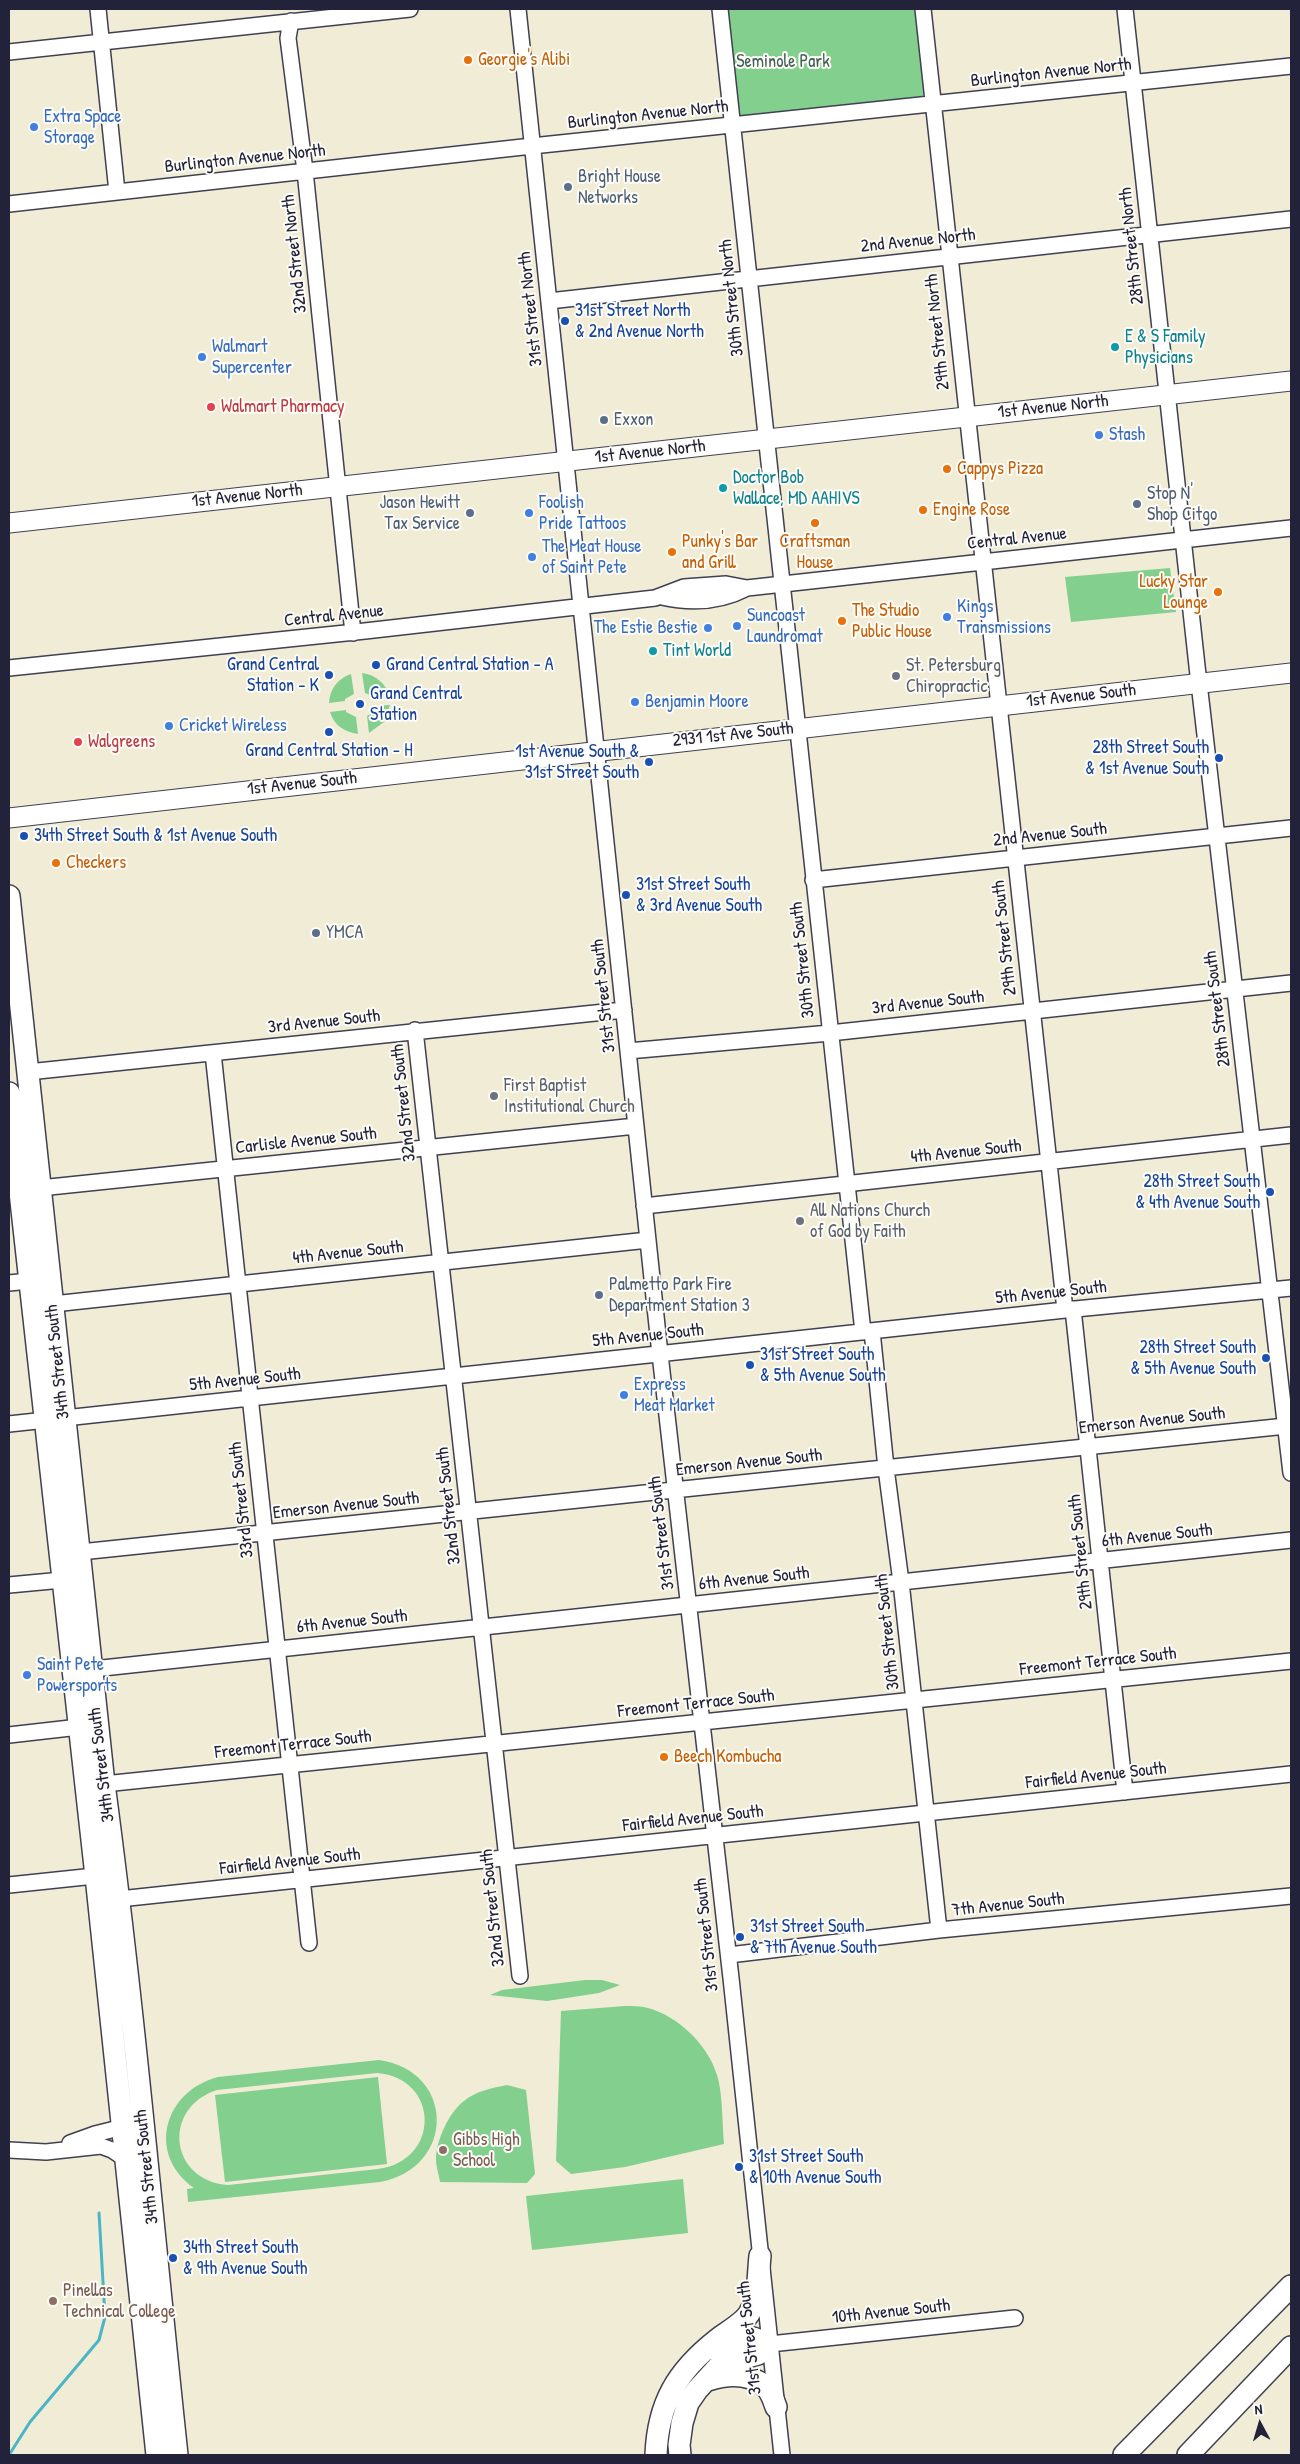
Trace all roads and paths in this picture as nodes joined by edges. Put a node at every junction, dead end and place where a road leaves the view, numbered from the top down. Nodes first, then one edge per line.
1 (98, 9) edge
2 (410, 9) edge
3 (518, 9) edge
4 (720, 9) edge
5 (922, 9) edge
6 (1126, 9) edge
7 (291, 21) junction
8 (102, 41) junction
9 (9, 52) edge
10 (1291, 66) edge
11 (1134, 84) junction
12 (933, 104) junction
13 (732, 126) junction
14 (532, 146) junction
15 (305, 171) junction
16 (117, 192) junction
17 (9, 204) edge
18 (1291, 219) edge
19 (1150, 234) junction
20 (949, 256) junction
21 (748, 279) junction
22 (549, 301) junction
23 (1291, 381) edge
24 (1167, 395) junction
25 (966, 417) junction
26 (765, 439) junction
27 (566, 461) junction
28 (338, 486) junction
29 (9, 523) edge
30 (1291, 528) edge
31 (1183, 540) junction
32 (981, 562) junction
33 (781, 584) junction
34 (582, 606) junction
35 (353, 633) junction
36 (9, 668) edge
37 (1291, 673) edge
38 (1199, 684) junction
39 (998, 706) junction
40 (870, 720) joint
41 (798, 728) junction
42 (596, 750) junction
43 (9, 818) edge
44 (1291, 828) edge
45 (1217, 836) junction
46 (1015, 858) junction
47 (813, 880) junction
48 (9, 896) edge
49 (12, 946) edge
50 (1291, 983) edge
51 (1235, 990) junction
52 (9, 999) edge
53 (624, 1010) junction
54 (1032, 1010) junction
55 (415, 1030) junction
56 (830, 1033) junction
57 (628, 1051) junction
58 (213, 1053) junction
59 (28, 1072) junction
60 (9, 1094) edge
61 (636, 1126) junction
62 (11, 1133) edge
63 (1291, 1135) edge
64 (1252, 1139) junction
65 (428, 1147) junction
66 (1048, 1161) junction
67 (225, 1168) junction
68 (847, 1184) junction
69 (40, 1188) junction
70 (644, 1206) junction
71 (43, 1212) junction
72 (648, 1240) junction
73 (440, 1262) junction
74 (19, 1282) edge
75 (238, 1284) junction
76 (1291, 1288) edge
77 (1270, 1291) junction
78 (52, 1304) junction
79 (1069, 1309) junction
80 (868, 1331) junction
81 (660, 1354) junction
82 (453, 1376) junction
83 (250, 1398) junction
84 (54, 1420) junction
85 (9, 1424) edge
86 (1288, 1428) edge
87 (1088, 1446) junction
88 (886, 1468) junction
89 (1291, 1473) edge
90 (676, 1490) junction
91 (468, 1512) junction
92 (265, 1533) junction
93 (1291, 1540) edge
94 (69, 1554) junction
95 (1100, 1561) junction
96 (72, 1579) junction
97 (901, 1582) junction
98 (9, 1585) edge
99 (689, 1605) junction
100 (481, 1627) junction
101 (277, 1649) junction
102 (1291, 1661) edge
103 (82, 1670) junction
104 (1113, 1680) junction
105 (914, 1700) junction
106 (702, 1722) junction
107 (88, 1726) junction
108 (9, 1735) edge
109 (494, 1744) junction
110 (290, 1765) junction
111 (1291, 1774) edge
112 (104, 1784) junction
113 (1125, 1792) junction
114 (927, 1813) junction
115 (715, 1836) junction
116 (507, 1858) junction
117 (106, 1875) junction
118 (302, 1879) junction
119 (9, 1885) edge
120 (1291, 1896) edge
121 (108, 1901) junction
122 (939, 1930) junction
123 (309, 1943) dead end
124 (728, 1955) junction
125 (520, 1976) dead end
126 (123, 2127) junction
127 (9, 2150) edge
128 (46, 2152) junction
129 (126, 2160) junction
130 (148, 2168) junction
131 (760, 2256) junction
132 (1291, 2286) edge
133 (1015, 2318) dead end
134 (770, 2344) junction
135 (1291, 2347) edge
136 (696, 2356) junction
137 (708, 2380) junction
138 (776, 2407) junction
139 (157, 2455) edge
140 (177, 2455) edge
141 (656, 2455) edge
142 (680, 2455) edge
143 (782, 2455) edge
144 (1124, 2455) edge
145 (1188, 2455) edge

1 - 8 street
2 - 7 street
3 - 14 street, 31st Street North
4 - 13 street, 30th Street North
5 - 12 street, 29th Street North
6 - 11 street, 28th Street North
7 - 8 street
7 - 15 street, 32nd Street North
8 - 9 street
8 - 16 street
10 - 11 street, Burlington Avenue North
11 - 12 street, Burlington Avenue North
11 - 19 street, 28th Street North
12 - 13 street, Burlington Avenue North
12 - 20 street, 29th Street North
13 - 14 street, Burlington Avenue North
13 - 21 street, 30th Street North
14 - 15 street, Burlington Avenue North
14 - 22 street, 31st Street North
15 - 16 street, Burlington Avenue North
15 - 28 street, 32nd Street North
16 - 17 street, Burlington Avenue North
18 - 19 street, 2nd Avenue North
19 - 20 street, 2nd Avenue North
19 - 24 street, 28th Street North
20 - 21 street, 2nd Avenue North
20 - 25 street, 29th Street North
21 - 22 street, 2nd Avenue North
21 - 26 street, 30th Street North
22 - 27 street, 31st Street North
23 - 24 main road, 1st Avenue North
24 - 25 main road, 1st Avenue North
24 - 31 street, 28th Street North
25 - 26 main road, 1st Avenue North
25 - 32 street, 29th Street North
26 - 27 main road, 1st Avenue North
26 - 33 street, 30th Street North
27 - 28 main road, 1st Avenue North
27 - 34 street, 31st Street North
28 - 29 main road, 1st Avenue North
28 - 35 street, 32nd Street North
30 - 31 street, Central Avenue
31 - 32 street, Central Avenue
31 - 38 street, 28th Street South
32 - 33 street, Central Avenue
32 - 39 street, 29th Street South
33 - 34 street, Central Avenue
33 - 41 street, 30th Street South
34 - 35 street, Central Avenue
34 - 42 street, 31st Street South
35 - 36 street, Central Avenue
37 - 38 main road, 1st Avenue South
38 - 39 main road, 1st Avenue South
38 - 45 street, 28th Street South
39 - 40 main road, 1st Avenue South
39 - 46 street, 29th Street South
40 - 41 main road, 2931 1st Ave South
41 - 42 main road, 2931 1st Ave South
41 - 47 street, 30th Street South
42 - 43 main road, 1st Avenue South
42 - 53 street, 31st Street South
44 - 45 street, 2nd Avenue South
45 - 46 street, 2nd Avenue South
45 - 51 street, 28th Street South
46 - 47 street, 2nd Avenue South
46 - 54 street, 29th Street South
47 - 56 street, 30th Street South
48 - 49 highway, 34th Street South
49 - 59 highway, 34th Street South
50 - 51 street, 3rd Avenue South
51 - 54 street, 3rd Avenue South
51 - 64 street, 28th Street South
52 - 59 highway
53 - 55 street, 3rd Avenue South
53 - 57 street, 31st Street South
54 - 56 street, 3rd Avenue South
54 - 66 street, 29th Street South
55 - 58 street, 3rd Avenue South
55 - 65 street, 32nd Street South
56 - 57 street, 3rd Avenue South
56 - 68 street, 30th Street South
57 - 61 street, 31st Street South
58 - 59 street, 3rd Avenue South
58 - 67 street, 33rd Street South
59 - 69 highway, 34th Street South
60 - 62 highway, 34th Street South
61 - 65 street, Carlisle Avenue South
61 - 70 street, 31st Street South
62 - 71 highway
62 - 74 highway, 34th Street South
63 - 64 street, 4th Avenue South
64 - 66 street, 4th Avenue South
64 - 77 street, 28th Street South
65 - 67 street, Carlisle Avenue South
65 - 73 street, 32nd Street South
66 - 68 street, 4th Avenue South
66 - 79 street, 29th Street South
67 - 69 street, Carlisle Avenue South
67 - 75 street, 33rd Street South
68 - 70 street, 4th Avenue South
68 - 80 street, 30th Street South
69 - 71 highway, 34th Street South
70 - 72 street, 31st Street South
71 - 78 highway, 34th Street South
72 - 73 street, 4th Avenue South
72 - 81 street, 31st Street South
73 - 75 street, 4th Avenue South
73 - 82 street, 32nd Street South
74 - 84 highway, 34th Street South
75 - 78 street, 4th Avenue South
75 - 83 street, 33rd Street South
76 - 77 street, 5th Avenue South
77 - 79 street, 5th Avenue South
77 - 86 street, 28th Street South
78 - 84 highway, 34th Street South
79 - 80 street, 5th Avenue South
79 - 87 street, 29th Street South
80 - 81 street, 5th Avenue South
80 - 88 street, 30th Street South
81 - 82 street, 5th Avenue South
81 - 90 street, 31st Street South
82 - 83 street, 5th Avenue South
82 - 91 street, 32nd Street South
83 - 84 street, 5th Avenue South
83 - 92 street, 33rd Street South
84 - 85 street, 5th Avenue South
84 - 94 highway, 34th Street South
86 - 87 street, Emerson Avenue South
86 - 89 street, 28th Street South
87 - 88 street, Emerson Avenue South
87 - 95 street, 29th Street South
88 - 90 street, Emerson Avenue South
88 - 97 street, 30th Street South
90 - 91 street, Emerson Avenue South
90 - 99 street, 31st Street South
91 - 92 street, Emerson Avenue South
91 - 100 street, 32nd Street South
92 - 94 street, Emerson Avenue South
92 - 101 street, 33rd Street South
93 - 95 street, 6th Avenue South
94 - 96 highway, 34th Street South
95 - 97 street, 6th Avenue South
95 - 104 street, 29th Street South
96 - 98 street
96 - 103 highway, 34th Street South
97 - 99 street, 6th Avenue South
97 - 105 street, 30th Street South
99 - 100 street, 6th Avenue South
99 - 106 street, 31st Street South
100 - 101 street, 6th Avenue South
100 - 109 street, 32nd Street South
101 - 103 street, 6th Avenue South
101 - 110 street, 33rd Street South
102 - 104 street, Freemont Terrace South
103 - 107 highway, 34th Street South
104 - 105 street, Freemont Terrace South
104 - 113 street, 29th Street South
105 - 106 street, Freemont Terrace South
105 - 114 street, 30th Street South
106 - 109 street, Freemont Terrace South
106 - 115 street, 31st Street South
107 - 108 street
107 - 112 highway, 34th Street South
107 - 117 highway, 34th Street South
109 - 110 street, Freemont Terrace South
109 - 116 street, 32nd Street South
110 - 112 street, Freemont Terrace South
110 - 118 street, 33rd Street South
111 - 113 street, Fairfield Avenue South
112 - 117 highway, 34th Street South
113 - 114 street, Fairfield Avenue South
114 - 115 street, Fairfield Avenue South
114 - 122 street, 30th Street South
115 - 116 street, Fairfield Avenue South
115 - 124 street, 31st Street South
116 - 118 street, Fairfield Avenue South
116 - 125 street, 32nd Street South
117 - 119 street
117 - 121 highway, 34th Street South
118 - 121 street, Fairfield Avenue South
118 - 123 street, 33rd Street South
120 - 122 street, 7th Avenue South
121 - 126 highway, 34th Street South
121 - 130 highway, 34th Street South
122 - 124 street, 7th Avenue South
124 - 131 street, 31st Street South
126 - 128 street
126 - 129 highway, 34th Street South
126 - 130 highway
127 - 128 street
128 - 129 street
129 - 139 highway, 34th Street South
130 - 140 highway, 34th Street South
131 - 134 street, 31st Street South
131 - 136 highway
132 - 144 highway
133 - 134 street, 10th Avenue South
134 - 136 highway
134 - 137 highway
134 - 138 street, 31st Street South
135 - 145 highway
136 - 141 highway
137 - 138 highway
137 - 142 highway
138 - 143 street, 31st Street South

